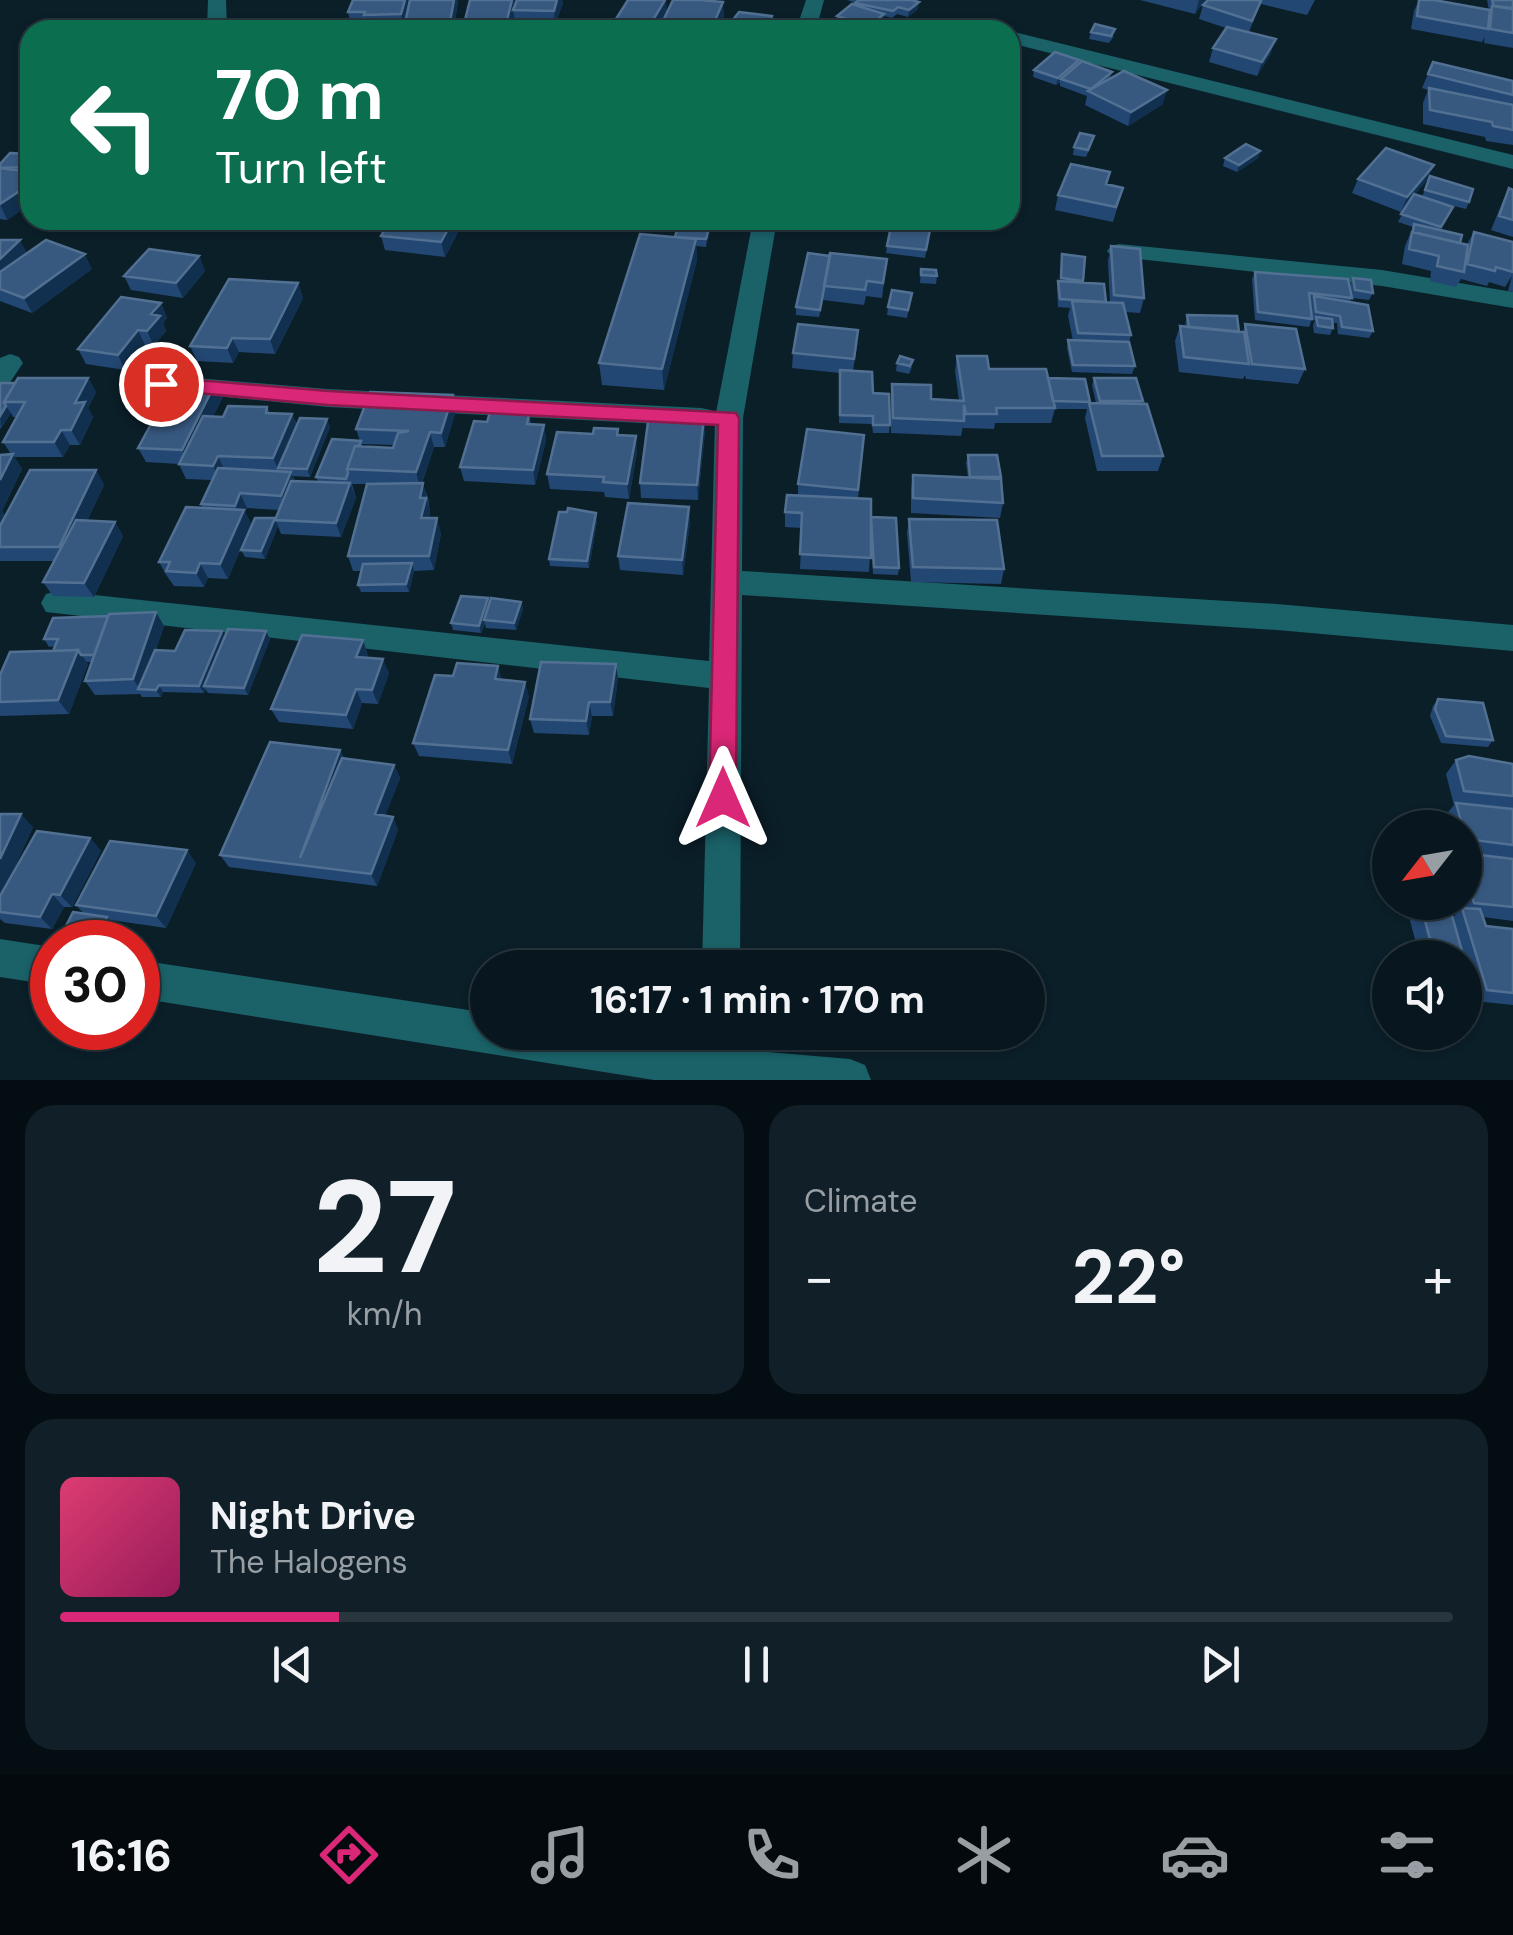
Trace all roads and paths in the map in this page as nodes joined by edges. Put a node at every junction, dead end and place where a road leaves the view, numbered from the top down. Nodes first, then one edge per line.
1 (1020, 39) edge
2 (1513, 162) edge
3 (763, 230) edge
4 (1119, 251) edge
5 (1513, 300) edge
6 (161, 384) dead end
7 (728, 418) junction
8 (726, 582) junction
9 (57, 603) edge
10 (1513, 638) edge
11 (724, 676) junction
12 (720, 950) edge
13 (0, 958) edge
14 (30, 963) edge
15 (160, 982) edge
16 (709, 1060) edge
17 (850, 1080) edge

1 - 2 street
3 - 7 street
4 - 5 street
6 - 7 street
7 - 8 street
8 - 10 street
8 - 11 street
9 - 11 street
11 - 12 street
13 - 14 street
15 - 16 street
16 - 17 street

